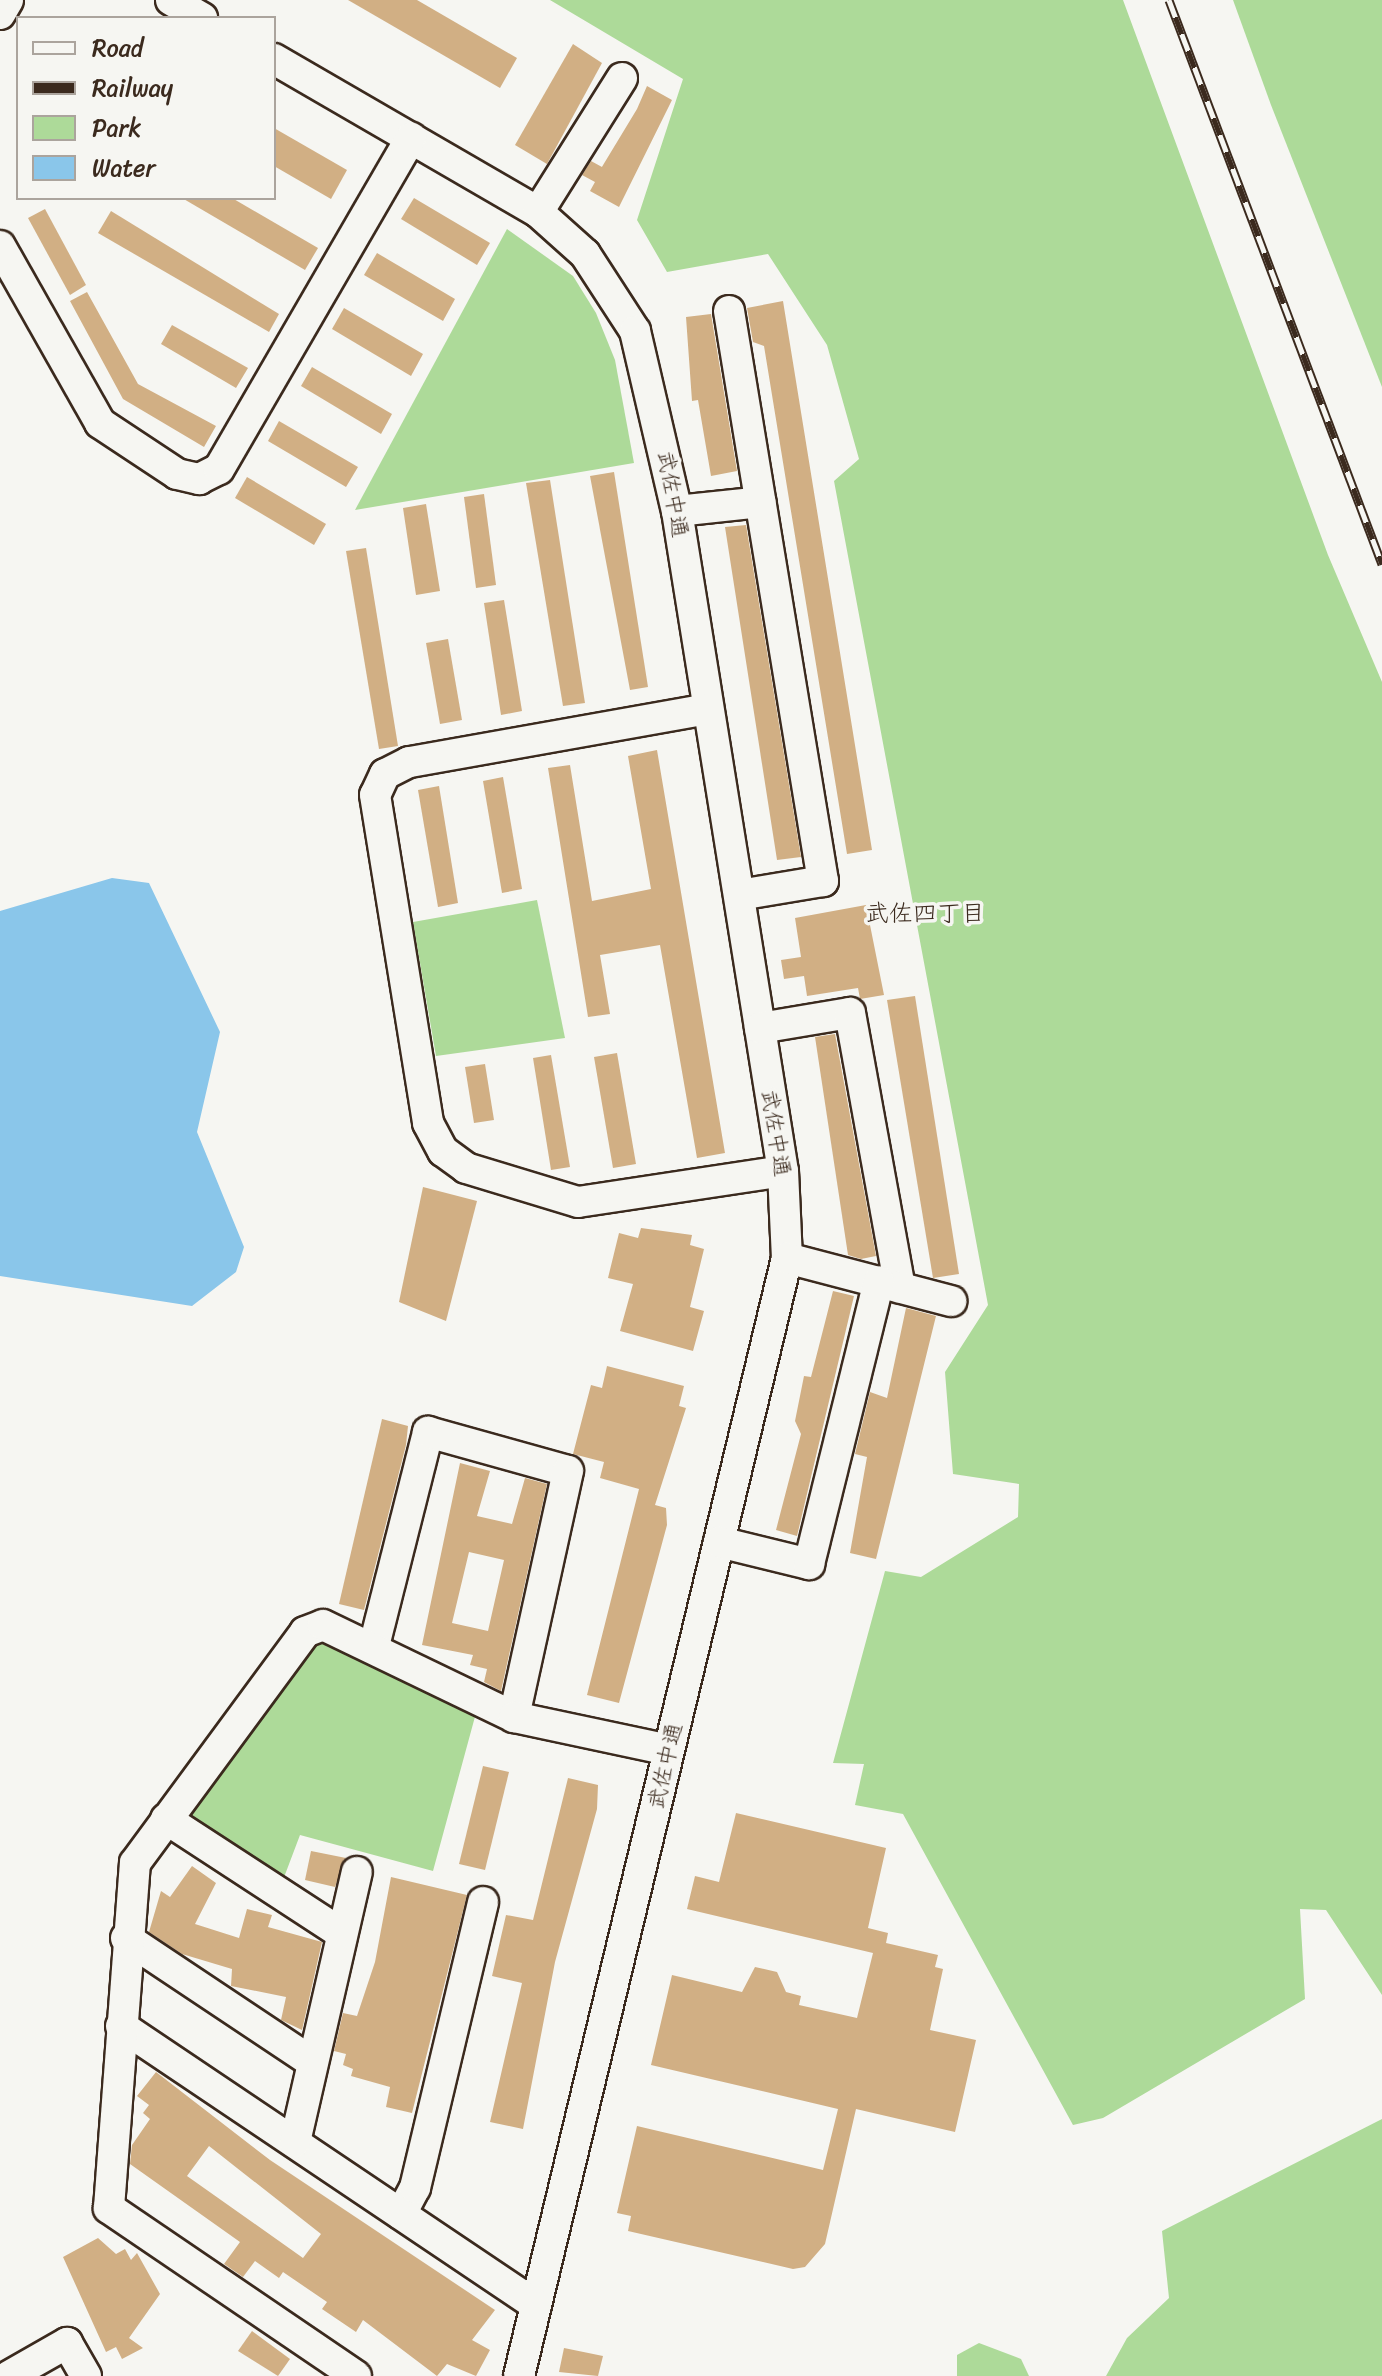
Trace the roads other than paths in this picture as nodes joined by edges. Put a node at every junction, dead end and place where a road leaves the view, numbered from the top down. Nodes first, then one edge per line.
1 (8, 0) edge
2 (171, 0) edge
3 (0, 14) edge
4 (199, 16) edge
5 (276, 60) edge
6 (622, 78) dead end
7 (411, 138) junction
8 (538, 212) junction
9 (0, 246) edge
10 (729, 311) dead end
11 (761, 502) junction
12 (677, 511) junction
13 (708, 709) junction
14 (739, 895) junction
15 (760, 1028) junction
16 (783, 1171) junction
17 (787, 1258) junction
18 (889, 1284) junction
19 (951, 1301) dead end
20 (719, 1542) junction
21 (374, 1646) junction
22 (514, 1717) junction
23 (669, 1750) junction
24 (166, 1819) junction
25 (357, 1872) dead end
26 (483, 1902) dead end
27 (341, 1933) junction
28 (126, 1938) junction
29 (121, 2026) junction
30 (312, 2062) junction
31 (295, 2142) junction
32 (401, 2214) junction
33 (536, 2305) junction
34 (321, 2367) edge
35 (9, 2376) edge
36 (86, 2376) edge
37 (356, 2376) edge
38 (519, 2376) edge

1 - 3 street
2 - 4 street
5 - 7 street, 武佐中通
6 - 8 street
7 - 8 street, 武佐中通
7 - 9 street
8 - 12 street, 武佐中通
10 - 11 street
11 - 12 street
11 - 14 street
12 - 13 street, 武佐中通
13 - 14 street, 武佐中通
13 - 16 street
14 - 15 street, 武佐中通
15 - 16 street, 武佐中通
15 - 18 street
16 - 17 street, 武佐中通
17 - 18 street
17 - 20 street, 武佐中通
18 - 19 street
18 - 20 street
20 - 23 street, 武佐中通
21 - 22 street
21 - 22 street
21 - 24 street
22 - 23 street
23 - 33 street, 武佐中通
24 - 27 street
24 - 28 street
25 - 27 street
26 - 32 street
27 - 30 street
28 - 29 street
28 - 30 street
29 - 31 street
29 - 34 street
30 - 31 street
31 - 32 street
32 - 33 street
33 - 38 street, 武佐中通
34 - 37 street
35 - 36 street

